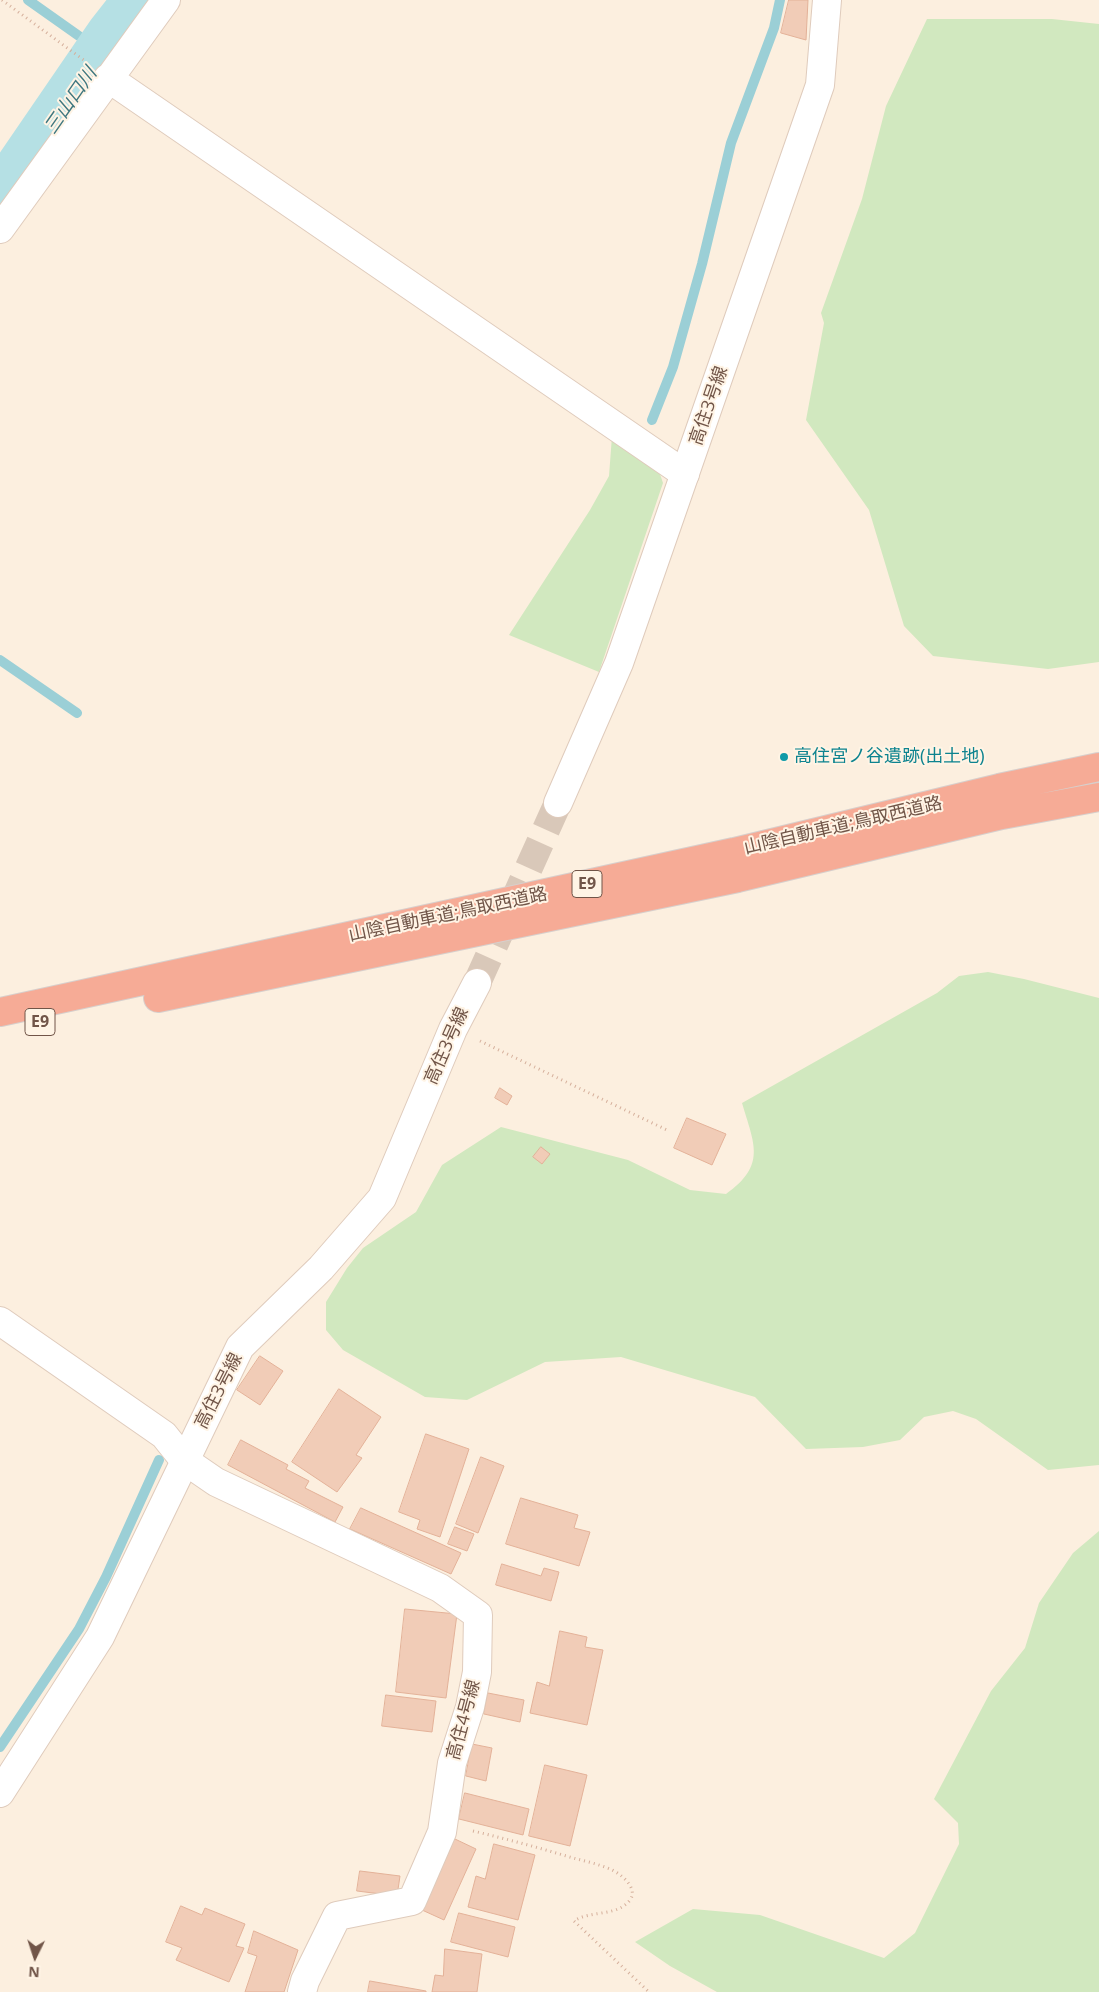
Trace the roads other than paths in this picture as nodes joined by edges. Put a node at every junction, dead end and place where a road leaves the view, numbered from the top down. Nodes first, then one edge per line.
1 (166, 0) edge
2 (827, 0) edge
3 (108, 78) junction
4 (0, 229) edge
5 (685, 474) junction
6 (1099, 767) edge
7 (1099, 797) edge
8 (558, 803) tunnel mouth
9 (477, 983) tunnel mouth
10 (77, 1005) junction
11 (0, 1012) edge
12 (0, 1030) edge
13 (0, 1321) edge
14 (184, 1460) junction
15 (0, 1793) edge
16 (302, 1992) edge

1 - 3 street
2 - 5 street, 高住3号線
3 - 4 street
3 - 5 street
5 - 8 street, 高住3号線
6 - 10 highway, 山陰自動車道;鳥取西道路 / E9
7 - 10 highway, 山陰自動車道;鳥取西道路 / E9
9 - 14 street, 高住3号線
10 - 11 highway, 山陰自動車道;鳥取西道路 / E9
10 - 12 highway, 山陰自動車道;鳥取西道路 / E9
13 - 14 street
14 - 15 street, 高住3号線
14 - 16 street, 高住4号線

